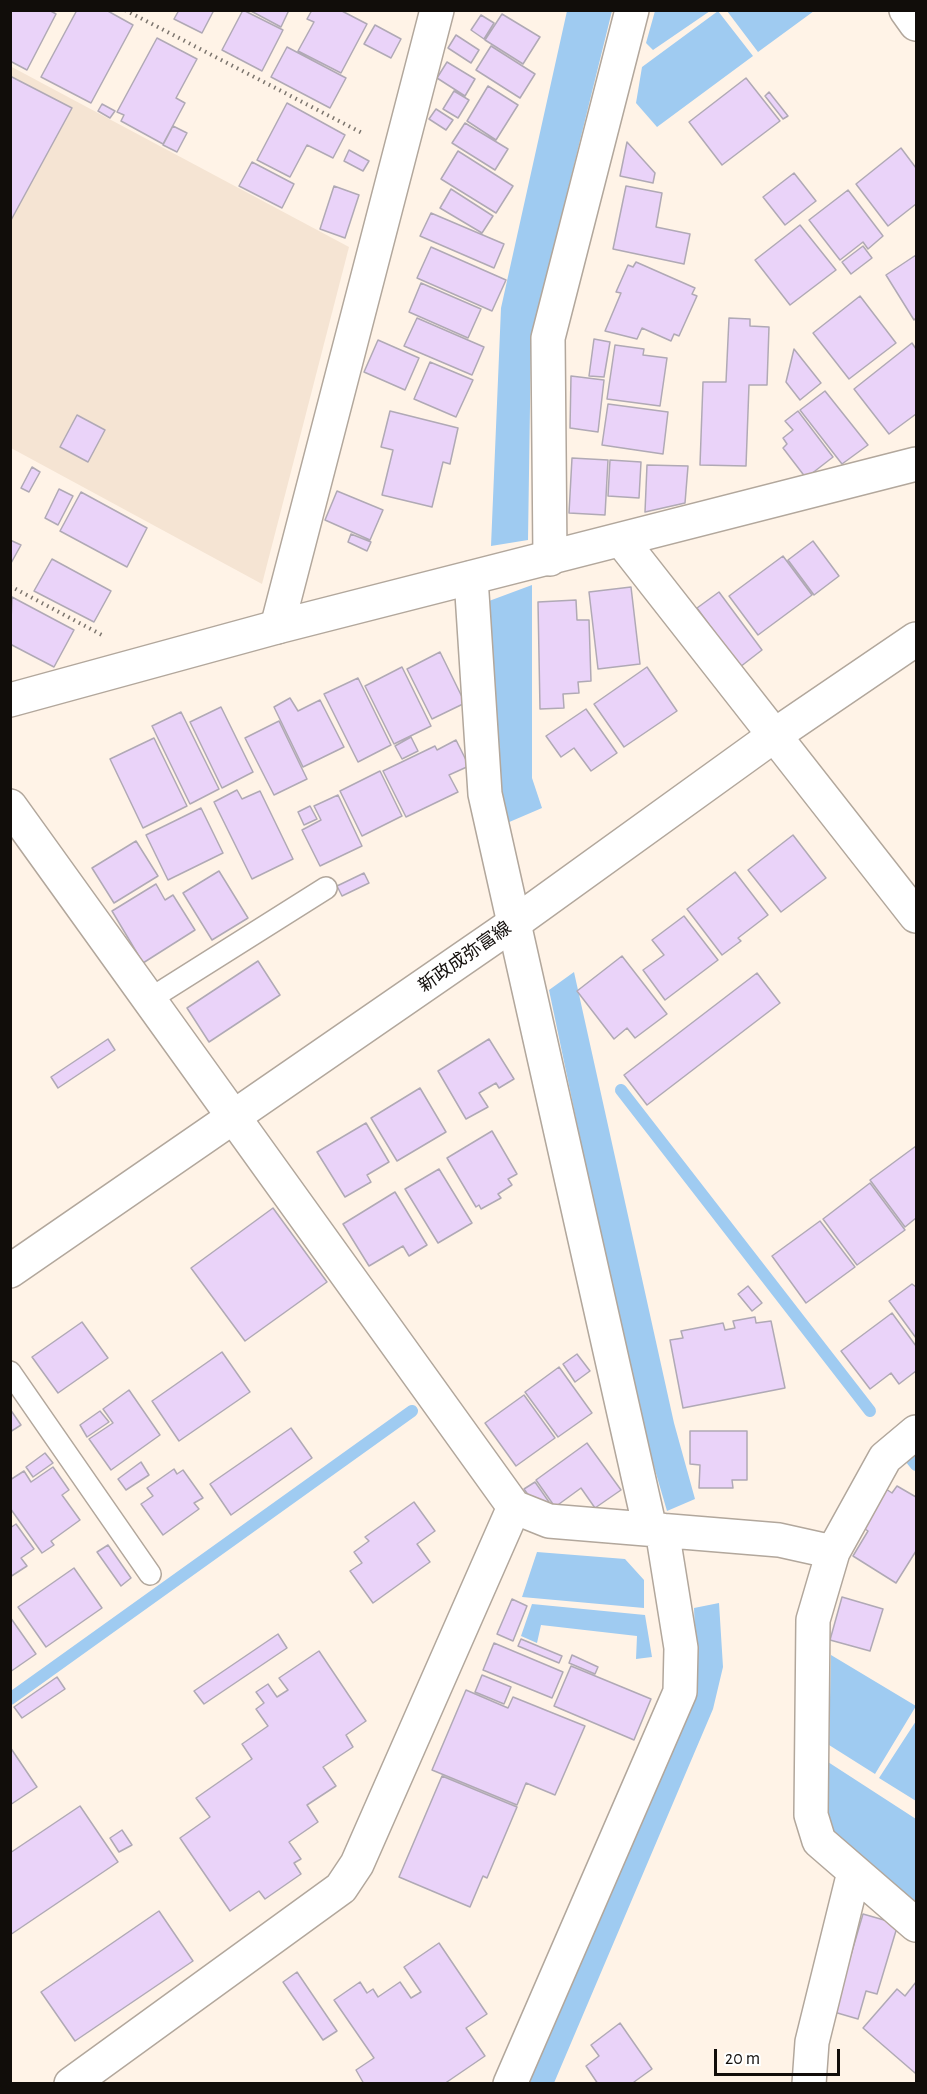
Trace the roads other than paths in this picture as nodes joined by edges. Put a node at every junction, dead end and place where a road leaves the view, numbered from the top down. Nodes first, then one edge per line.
1 (437, 10) edge
2 (632, 10) edge
3 (906, 10) edge
4 (916, 24) edge
5 (916, 464) edge
6 (622, 541) junction
7 (550, 559) junction
8 (471, 578) junction
9 (277, 627) junction
10 (916, 639) edge
11 (10, 700) edge
12 (775, 735) junction
13 (10, 806) edge
14 (326, 888) dead end
15 (916, 916) edge
16 (513, 924) junction
17 (150, 999) junction
18 (235, 1116) junction
19 (10, 1271) edge
20 (10, 1372) edge
21 (916, 1432) edge
22 (514, 1507) junction
23 (656, 1529) junction
24 (833, 1552) junction
25 (150, 1574) dead end
26 (854, 1872) junction
27 (916, 1925) edge
28 (71, 2084) edge
29 (510, 2084) edge
30 (809, 2084) edge

1 - 9 street
2 - 7 street
3 - 4 street
5 - 6 street
6 - 7 street
6 - 12 street
7 - 8 street
8 - 9 street
8 - 16 street
9 - 11 street
10 - 12 street, 新政成弥富線
12 - 15 street
12 - 16 street, 新政成弥富線
13 - 17 street
14 - 17 lane
16 - 18 street, 新政成弥富線
16 - 23 street
17 - 18 street
18 - 19 street, 新政成弥富線
18 - 22 street
20 - 25 lane
21 - 24 street
22 - 23 street
22 - 28 street
23 - 24 street
23 - 29 street
24 - 26 street
26 - 27 street
26 - 30 street

